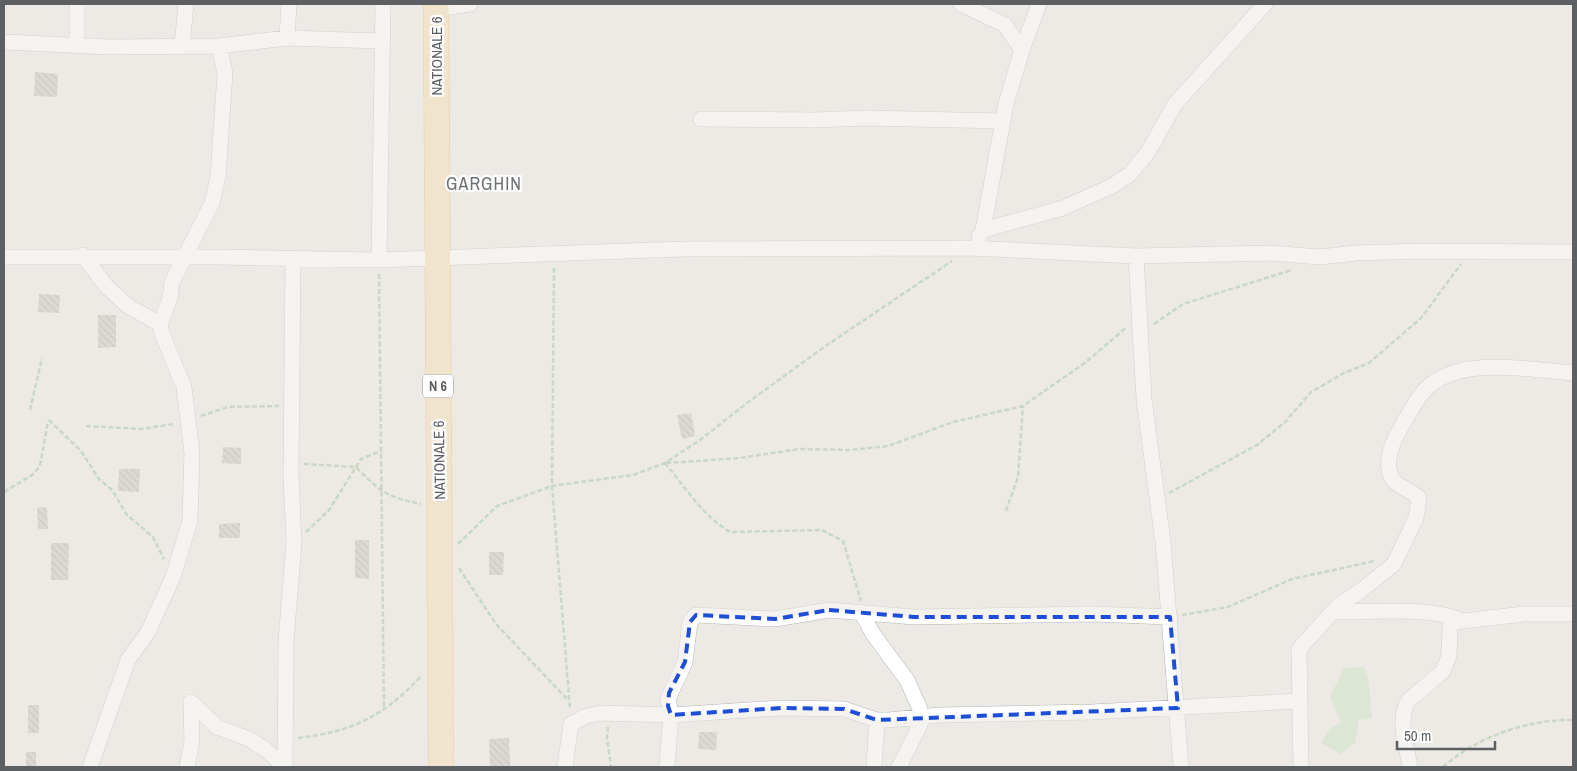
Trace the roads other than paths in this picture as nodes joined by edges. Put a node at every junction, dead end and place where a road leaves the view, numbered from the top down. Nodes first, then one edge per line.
1 (77, 4) edge
2 (186, 4) edge
3 (289, 4) edge
4 (383, 4) edge
5 (470, 4) edge
6 (964, 4) edge
7 (1039, 4) edge
8 (1265, 4) edge
9 (436, 6) edge
10 (287, 38) junction
11 (382, 41) junction
12 (4, 42) edge
13 (77, 45) junction
14 (182, 46) junction
15 (219, 46) junction
16 (1022, 50) junction
17 (701, 119) dead end
18 (1003, 121) junction
19 (983, 230) junction
20 (969, 248) junction
21 (1573, 252) edge
22 (83, 256) junction
23 (1136, 256) junction
24 (4, 257) edge
25 (184, 257) junction
26 (293, 259) junction
27 (436, 259) junction
28 (379, 260) junction
29 (160, 324) junction
30 (1573, 373) edge
31 (1332, 612) junction
32 (862, 614) junction
33 (1573, 614) edge
34 (1170, 617) junction
35 (1462, 621) junction
36 (1298, 701) junction
37 (1178, 708) junction
38 (671, 715) junction
39 (921, 717) junction
40 (877, 720) junction
41 (285, 766) edge
42 (90, 767) edge
43 (188, 767) edge
44 (441, 767) edge
45 (565, 767) edge
46 (667, 767) edge
47 (874, 767) edge
48 (899, 767) edge
49 (1181, 767) edge
50 (1301, 767) edge
51 (1410, 767) edge

1 - 13 street
2 - 14 street
3 - 10 street
4 - 11 street
5 - 9 street
6 - 16 street
7 - 16 street
8 - 19 street
9 - 27 main road, NATIONALE 6 / N 6
10 - 11 street
10 - 15 street
11 - 28 street
12 - 13 street
13 - 14 street
14 - 15 street
15 - 25 street
16 - 18 street
17 - 18 street
18 - 19 street
19 - 20 street
20 - 23 street
20 - 27 street
21 - 23 street
22 - 24 street
22 - 25 street
22 - 29 street
23 - 34 street
25 - 26 street
25 - 29 street
26 - 28 street
26 - 41 street
27 - 28 street
27 - 44 main road, NATIONALE 6 / N 6
29 - 42 street
30 - 31 street
31 - 35 street
31 - 36 street
32 - 34 street
32 - 38 street
32 - 39 street
33 - 35 street
34 - 37 street
35 - 51 street
36 - 37 street
36 - 50 street
37 - 39 street
37 - 49 street
38 - 40 street
38 - 45 street
38 - 46 street
39 - 40 street
39 - 48 street
40 - 47 street
41 - 43 street

